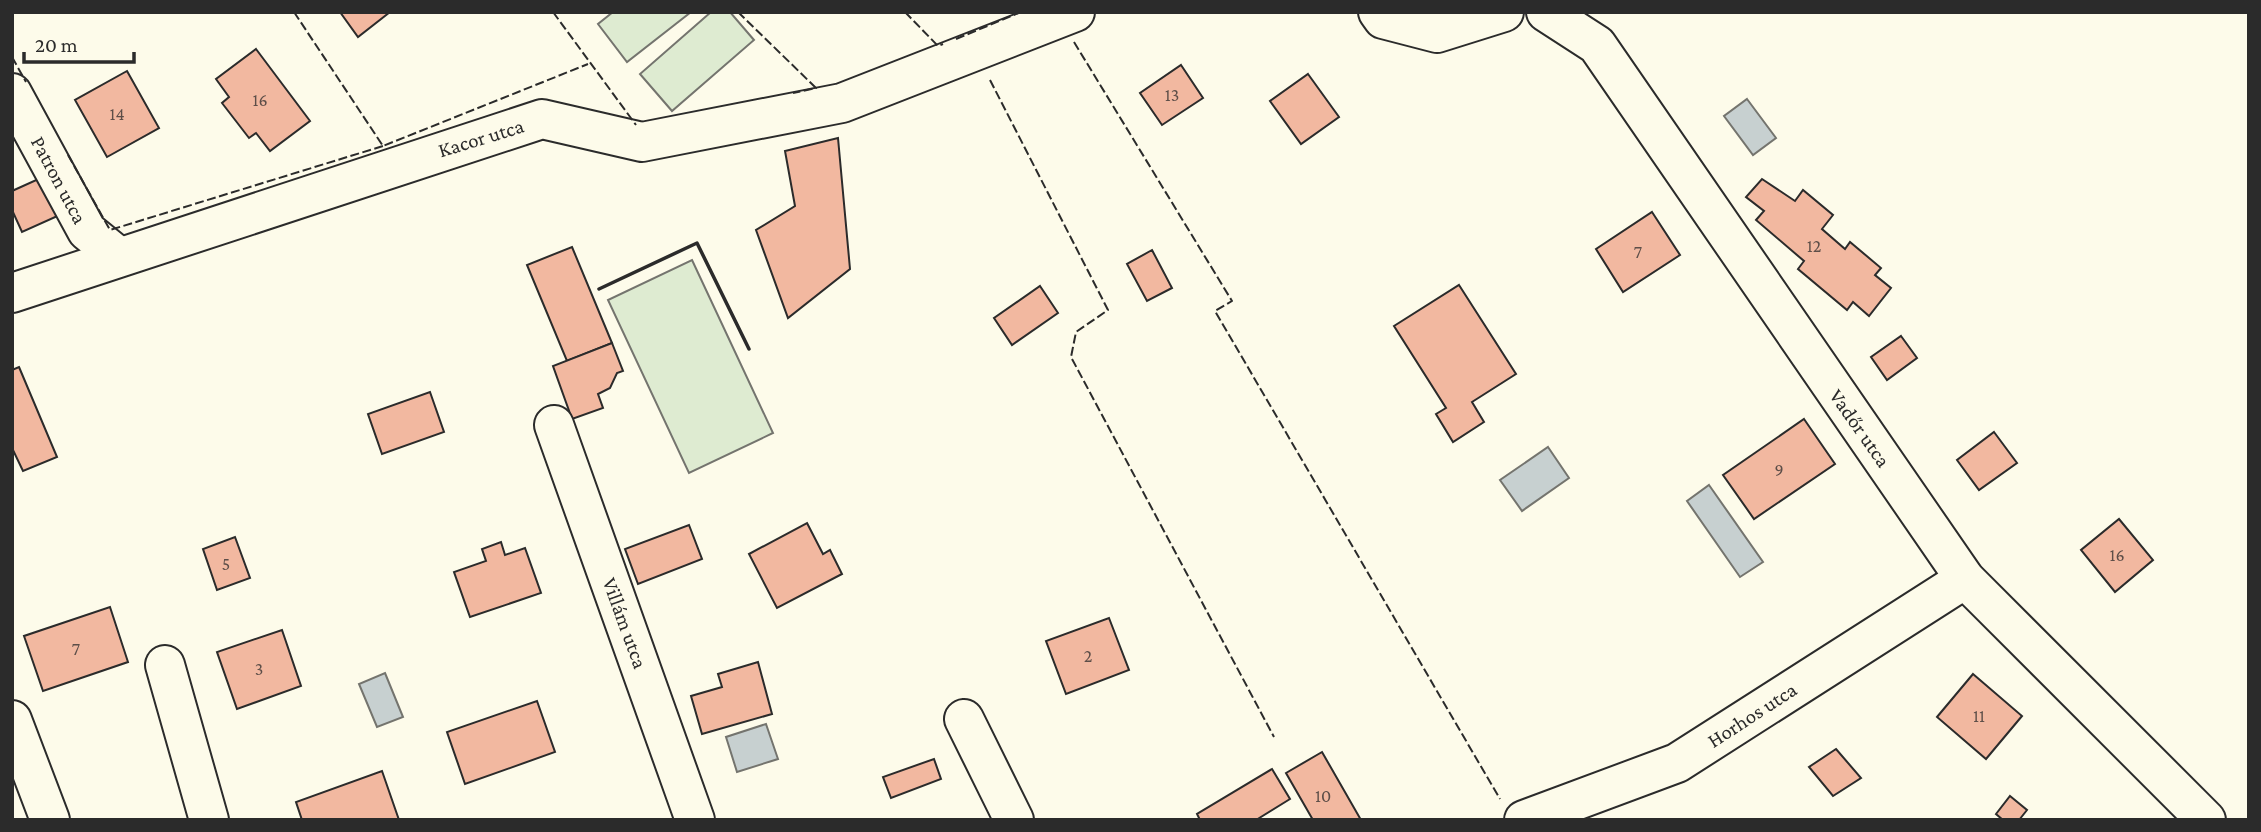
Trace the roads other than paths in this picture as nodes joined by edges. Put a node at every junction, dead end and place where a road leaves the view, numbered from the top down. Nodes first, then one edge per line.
1 (1075, 12) edge
2 (1378, 12) edge
3 (1504, 12) edge
4 (1546, 12) edge
5 (12, 93) edge
6 (119, 257) junction
7 (12, 293) edge
8 (554, 425) dead end
9 (1965, 579) junction
10 (165, 665) dead end
11 (964, 719) dead end
12 (12, 720) edge
13 (50, 820) edge
14 (209, 820) edge
15 (695, 820) edge
16 (1014, 820) edge
17 (1524, 820) edge
18 (2206, 820) edge

1 - 6 street, Kacor utca
2 - 3 street
4 - 9 street, Vadőr utca
5 - 6 street, Patron utca
6 - 7 street, Kacor utca
8 - 15 street, Villám utca
9 - 17 street, Horhos utca
9 - 18 street, Vadőr utca
10 - 14 street
11 - 16 street
12 - 13 street

